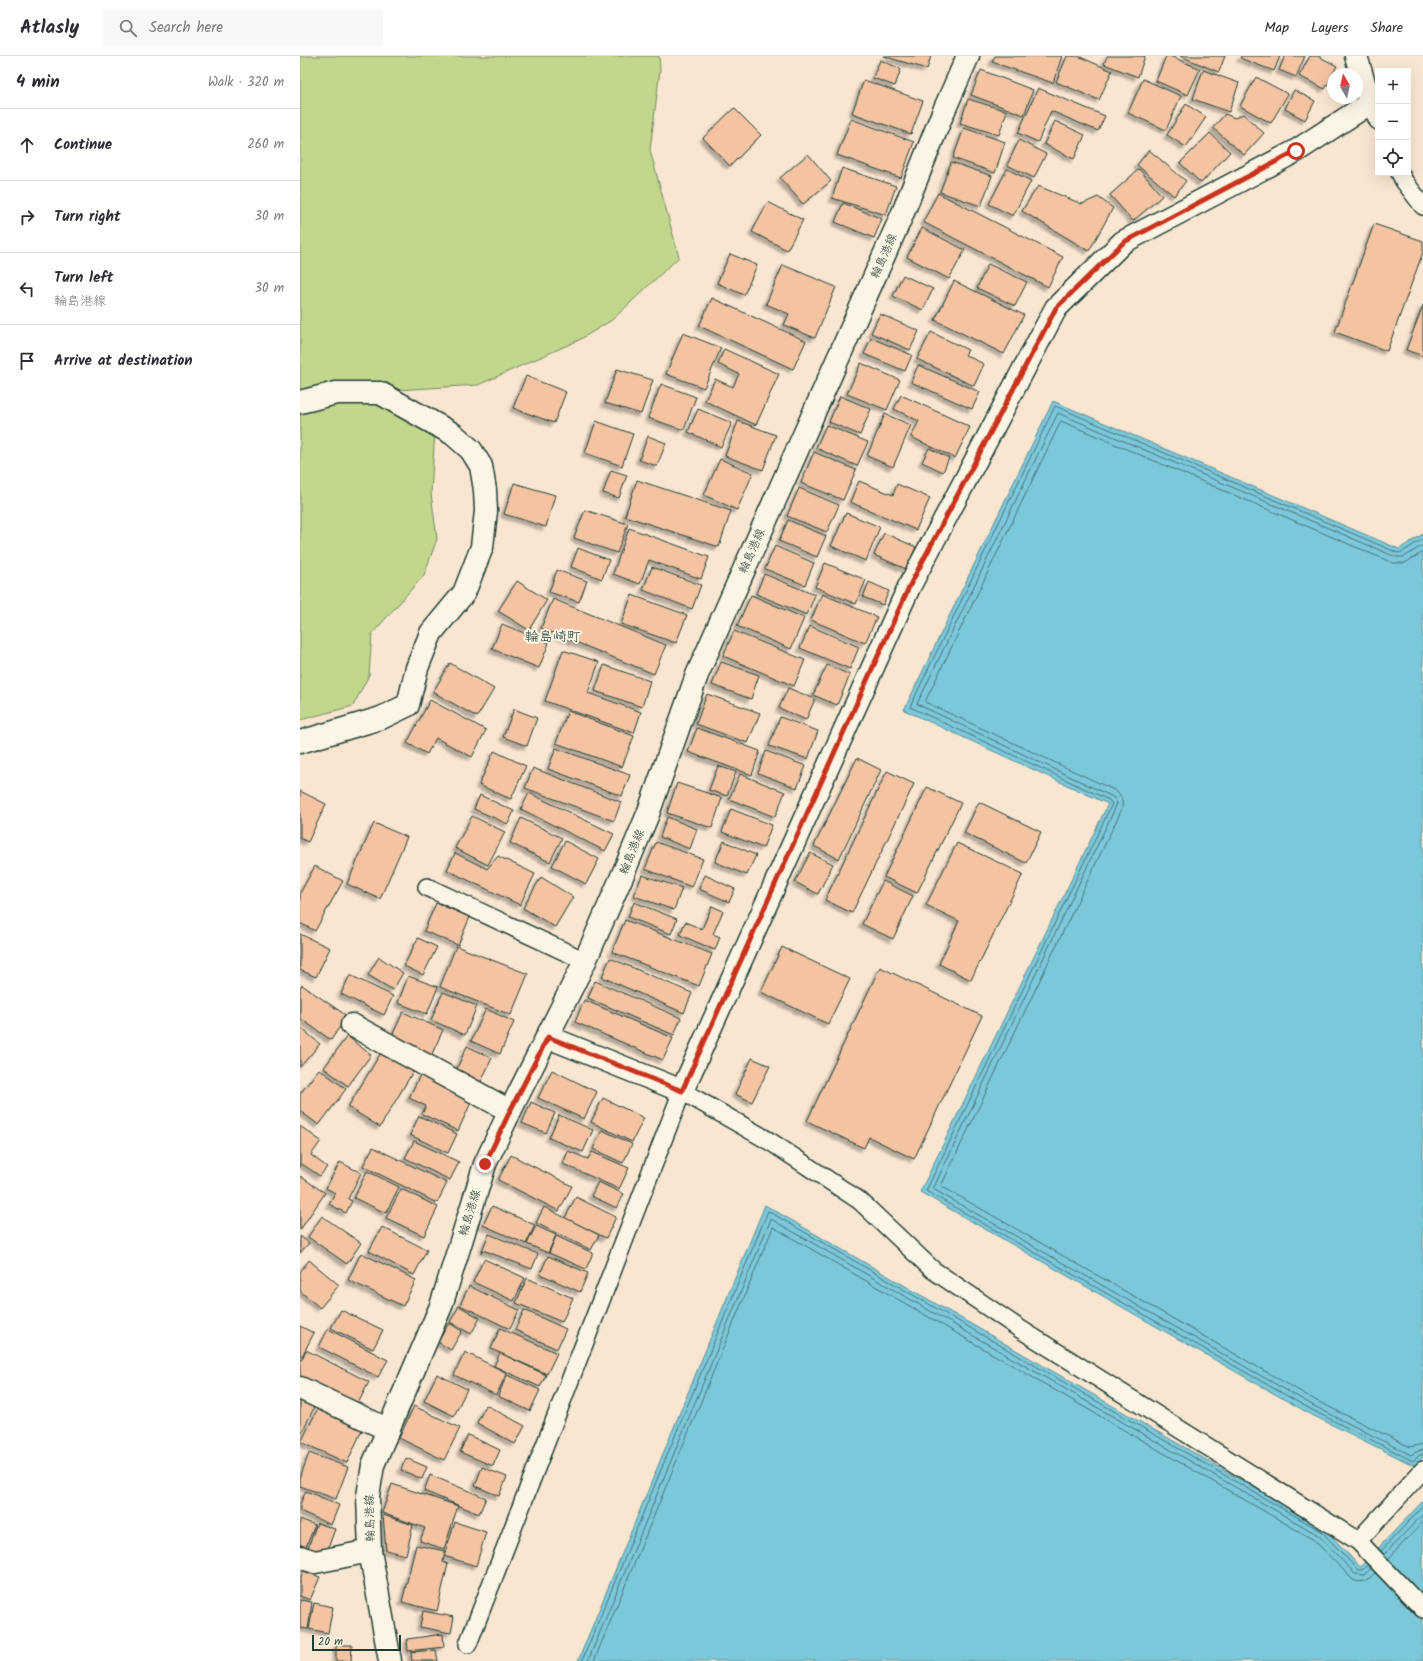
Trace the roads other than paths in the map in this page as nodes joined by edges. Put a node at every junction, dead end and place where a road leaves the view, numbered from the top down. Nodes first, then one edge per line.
1 (968, 56) edge
2 (1356, 56) edge
3 (1374, 112) edge
4 (1402, 176) edge
5 (1423, 206) edge
6 (300, 402) edge
7 (300, 742) edge
8 (427, 887) dead end
9 (585, 961) junction
10 (352, 1025) dead end
11 (548, 1037) junction
12 (682, 1091) junction
13 (510, 1111) junction
14 (300, 1388) edge
15 (389, 1430) junction
16 (1423, 1470) edge
17 (1358, 1542) junction
18 (370, 1551) junction
19 (300, 1557) edge
20 (1423, 1609) edge
21 (468, 1644) dead end
22 (390, 1661) edge

1 - 9 street, 輪島港線
2 - 3 street
3 - 12 street
4 - 5 lane
6 - 7 street
8 - 9 lane
9 - 11 street, 輪島港線
10 - 13 street
11 - 12 street
11 - 13 street, 輪島港線
12 - 17 lane
12 - 21 lane
13 - 15 street, 輪島港線
14 - 15 street
15 - 18 street, 輪島港線
16 - 17 lane
17 - 20 lane
18 - 19 street
18 - 22 street, 輪島港線

